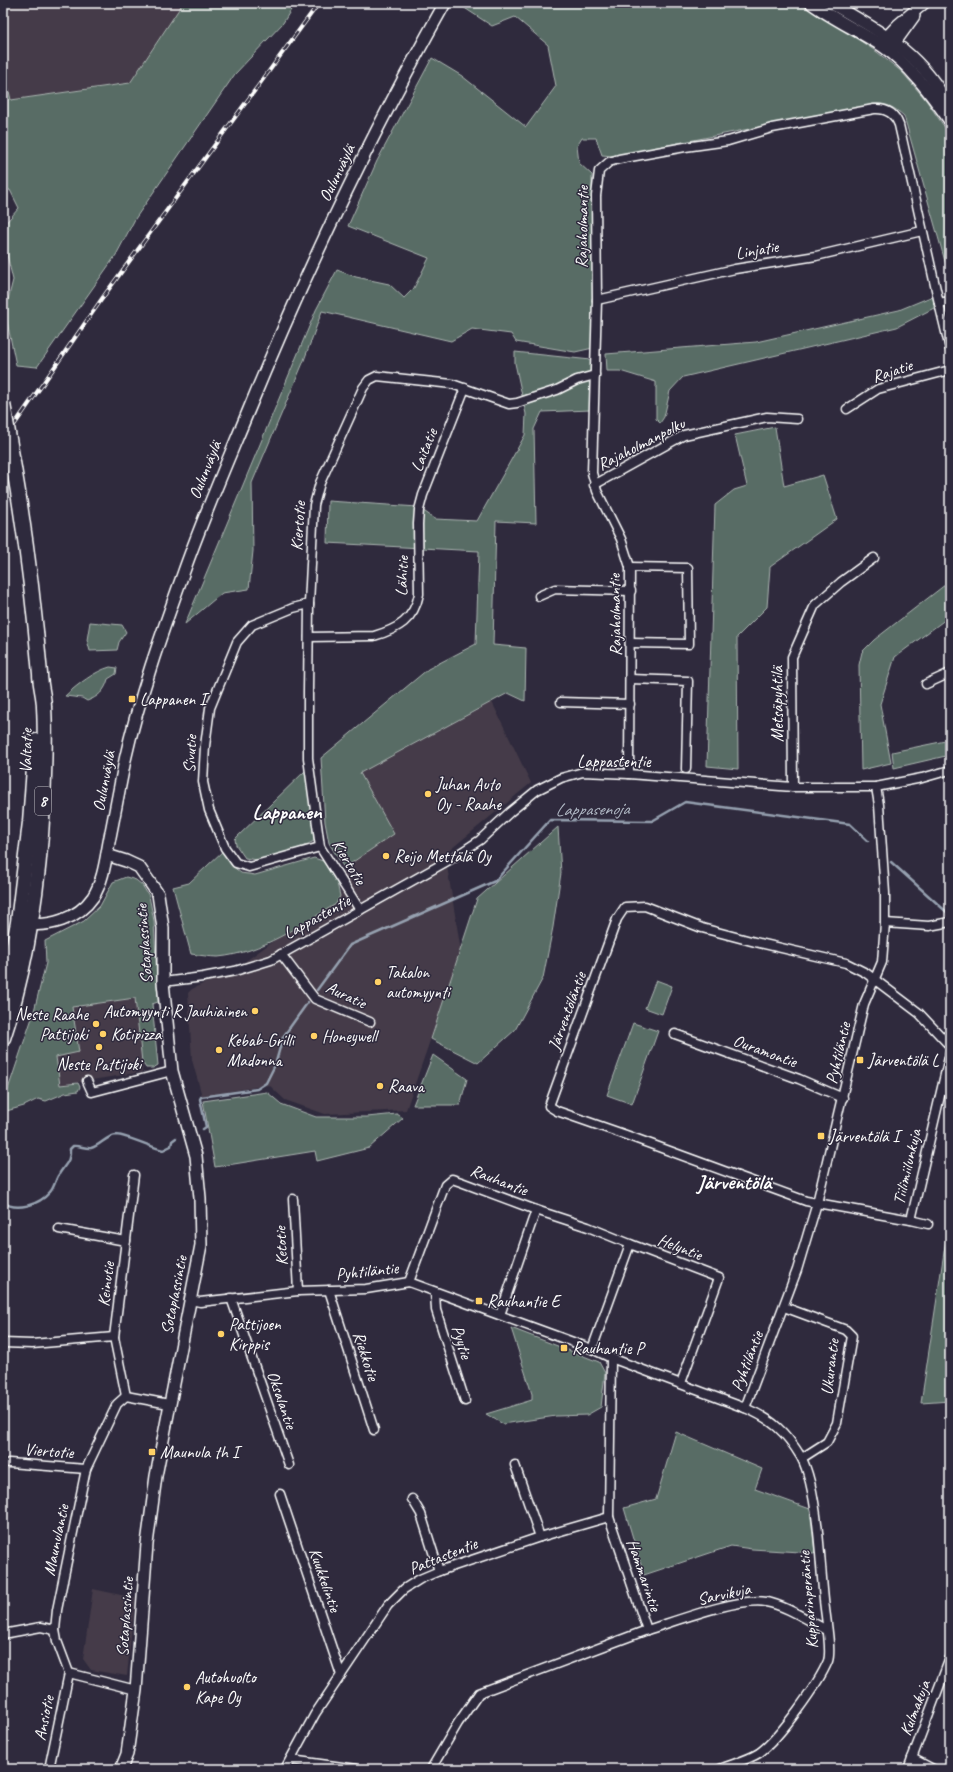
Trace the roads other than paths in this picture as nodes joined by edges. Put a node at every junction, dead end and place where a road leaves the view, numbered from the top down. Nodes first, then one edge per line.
1 (445, 3) edge
2 (811, 3) edge
3 (832, 3) edge
4 (920, 6) edge
5 (888, 44) junction
6 (950, 109) edge
7 (950, 121) edge
8 (922, 231) junction
9 (597, 300) junction
10 (950, 301) edge
11 (939, 303) junction
12 (950, 348) edge
13 (950, 370) edge
14 (595, 375) junction
15 (465, 388) junction
16 (3, 404) edge
17 (847, 409) dead end
18 (797, 419) dead end
19 (594, 485) junction
20 (418, 524) joint
21 (874, 558) dead end
22 (630, 567) junction
23 (631, 591) junction
24 (539, 596) dead end
25 (309, 604) junction
26 (309, 637) junction
27 (631, 643) junction
28 (950, 674) edge
29 (630, 679) junction
30 (926, 684) dead end
31 (562, 702) dead end
32 (630, 704) junction
33 (686, 769) dead end
34 (950, 770) edge
35 (629, 774) junction
36 (793, 787) junction
37 (876, 787) junction
38 (320, 847) junction
39 (107, 856) junction
40 (360, 910) junction
41 (950, 922) edge
42 (25, 924) junction
43 (885, 924) junction
44 (281, 954) junction
45 (875, 979) junction
46 (163, 982) junction
47 (3, 1004) edge
48 (370, 1022) dead end
49 (675, 1034) dead end
50 (3, 1038) edge
51 (950, 1046) edge
52 (950, 1053) edge
53 (172, 1071) junction
54 (87, 1081) dead end
55 (843, 1098) junction
56 (134, 1175) dead end
57 (293, 1199) dead end
58 (817, 1203) junction
59 (536, 1210) junction
60 (910, 1220) junction
61 (928, 1224) dead end
62 (59, 1229) dead end
63 (126, 1241) junction
64 (630, 1244) junction
65 (409, 1282) junction
66 (329, 1290) junction
67 (298, 1291) junction
68 (435, 1292) junction
69 (231, 1298) junction
70 (191, 1300) junction
71 (784, 1307) junction
72 (500, 1315) junction
73 (114, 1337) junction
74 (3, 1343) edge
75 (592, 1349) junction
76 (611, 1358) junction
77 (681, 1384) junction
78 (126, 1396) junction
79 (465, 1401) dead end
80 (169, 1404) junction
81 (745, 1408) junction
82 (374, 1430) dead end
83 (802, 1458) junction
84 (9, 1463) dead end
85 (289, 1465) dead end
86 (515, 1465) dead end
87 (86, 1469) junction
88 (280, 1494) dead end
89 (412, 1499) dead end
90 (609, 1517) junction
91 (540, 1537) junction
92 (439, 1571) junction
93 (55, 1630) junction
94 (647, 1630) junction
95 (827, 1630) junction
96 (3, 1634) edge
97 (950, 1658) edge
98 (69, 1673) junction
99 (341, 1675) junction
100 (136, 1690) junction
101 (912, 1758) junction
102 (291, 1760) junction
103 (49, 1769) edge
104 (122, 1769) edge
105 (285, 1769) edge
106 (357, 1769) edge
107 (431, 1769) edge
108 (720, 1769) edge
109 (908, 1769) edge
110 (933, 1769) edge

1 - 39 street, Oulunväylä
2 - 5 street
3 - 5 street
4 - 5 street
5 - 6 street
5 - 7 street
8 - 9 street, Linjatie
8 - 9 street, Rajaholmantie
8 - 11 street, Rajaholmantie
9 - 14 street, Rajaholmantie
10 - 11 street
11 - 12 street
13 - 17 street, Rajatie
14 - 15 street, Kiertotie
14 - 19 street, Rajaholmantie
15 - 20 street, Laitatie
15 - 25 street, Kiertotie
16 - 42 highway, Valtatie / 8, bridge
18 - 19 street, Rajaholmanpolku
19 - 22 street, Rajaholmantie
20 - 26 street, Lähitie
21 - 36 street, Metsäpyhtilä
22 - 23 street, Rajaholmantie
22 - 27 street
23 - 24 street
23 - 27 street, Rajaholmantie
25 - 26 street, Kiertotie
25 - 38 street, Sivutie
26 - 38 street, Kiertotie
27 - 29 street, Rajaholmantie
28 - 30 street
29 - 32 street, Rajaholmantie
29 - 33 street
31 - 32 street
32 - 35 street, Rajaholmantie
34 - 37 street, Lappastentie
35 - 36 street, Lappastentie
35 - 40 street, Lappastentie
36 - 37 street, Lappastentie
37 - 43 street, Pyhtiläntie
38 - 40 street, Kiertotie
39 - 42 street, Oulunväylä
39 - 46 street, Sotaplassintie
40 - 44 street, Lappastentie
41 - 43 street
42 - 47 highway, Valtatie / 8
42 - 50 highway, Valtatie / 8
43 - 45 street, Pyhtiläntie
44 - 46 street, Lappastentie
44 - 48 street, Auratie
45 - 51 street
45 - 55 street, Pyhtiläntie
45 - 58 street, Järventöläntie
46 - 53 street, Sotaplassintie
49 - 55 street, Ouramontie
52 - 60 street, Tiilimiilunkuja
53 - 54 street
53 - 70 street, Sotaplassintie
55 - 58 street, Pyhtiläntie
56 - 63 street, Keinutie
57 - 67 street, Ketotie
58 - 60 street, Tiilimiilunkuja
58 - 71 street, Pyhtiläntie
59 - 64 street
59 - 65 street, Rauhantie
59 - 72 street, Rauhantie
60 - 61 street
62 - 63 street
63 - 73 street, Keinutie
64 - 75 street, Helyntie
64 - 77 street, Helyntie
65 - 66 street, Pyhtiläntie
65 - 68 street, Pyhtiläntie
66 - 67 street, Pyhtiläntie
66 - 82 street, Riekkotie
67 - 69 street, Pyhtiläntie
68 - 72 street, Pyhtiläntie
68 - 79 street, Pyytie
69 - 70 street, Pyhtiläntie
69 - 85 street, Oksalantie
70 - 80 street, Sotaplassintie
71 - 81 street, Pyhtiläntie
71 - 83 street, Ukurantie
72 - 75 street, Pyhtiläntie
73 - 74 street
73 - 78 street, Keinutie
75 - 76 street, Pyhtiläntie
76 - 77 street, Pyhtiläntie
76 - 90 street, Hammarintie
77 - 81 street, Pyhtiläntie
78 - 80 street
78 - 87 street, Maunulantie
80 - 100 street, Sotaplassintie
81 - 83 street, Kupparinperäntie
83 - 95 street, Kupparinperäntie
84 - 87 street, Viertotie
86 - 91 street
87 - 93 street, Maunulantie
88 - 99 street, Kuukkelintie
89 - 92 street
90 - 91 street, Pattastentie
90 - 94 street, Hammarintie
91 - 92 street, Pattastentie
92 - 99 street, Pattastentie
93 - 96 street
93 - 98 street, Maunulantie
94 - 95 street, Sarvikuja
94 - 107 street, Hammarintie
95 - 108 street, Kupparinperäntie
97 - 101 street, Kulmakuja
98 - 100 street
98 - 103 street, Ansiotie
99 - 102 street, Pattastentie
100 - 104 street, Sotaplassintie
101 - 109 street, Kulmakuja
101 - 110 street
102 - 105 street, Pattastentie
102 - 106 street

